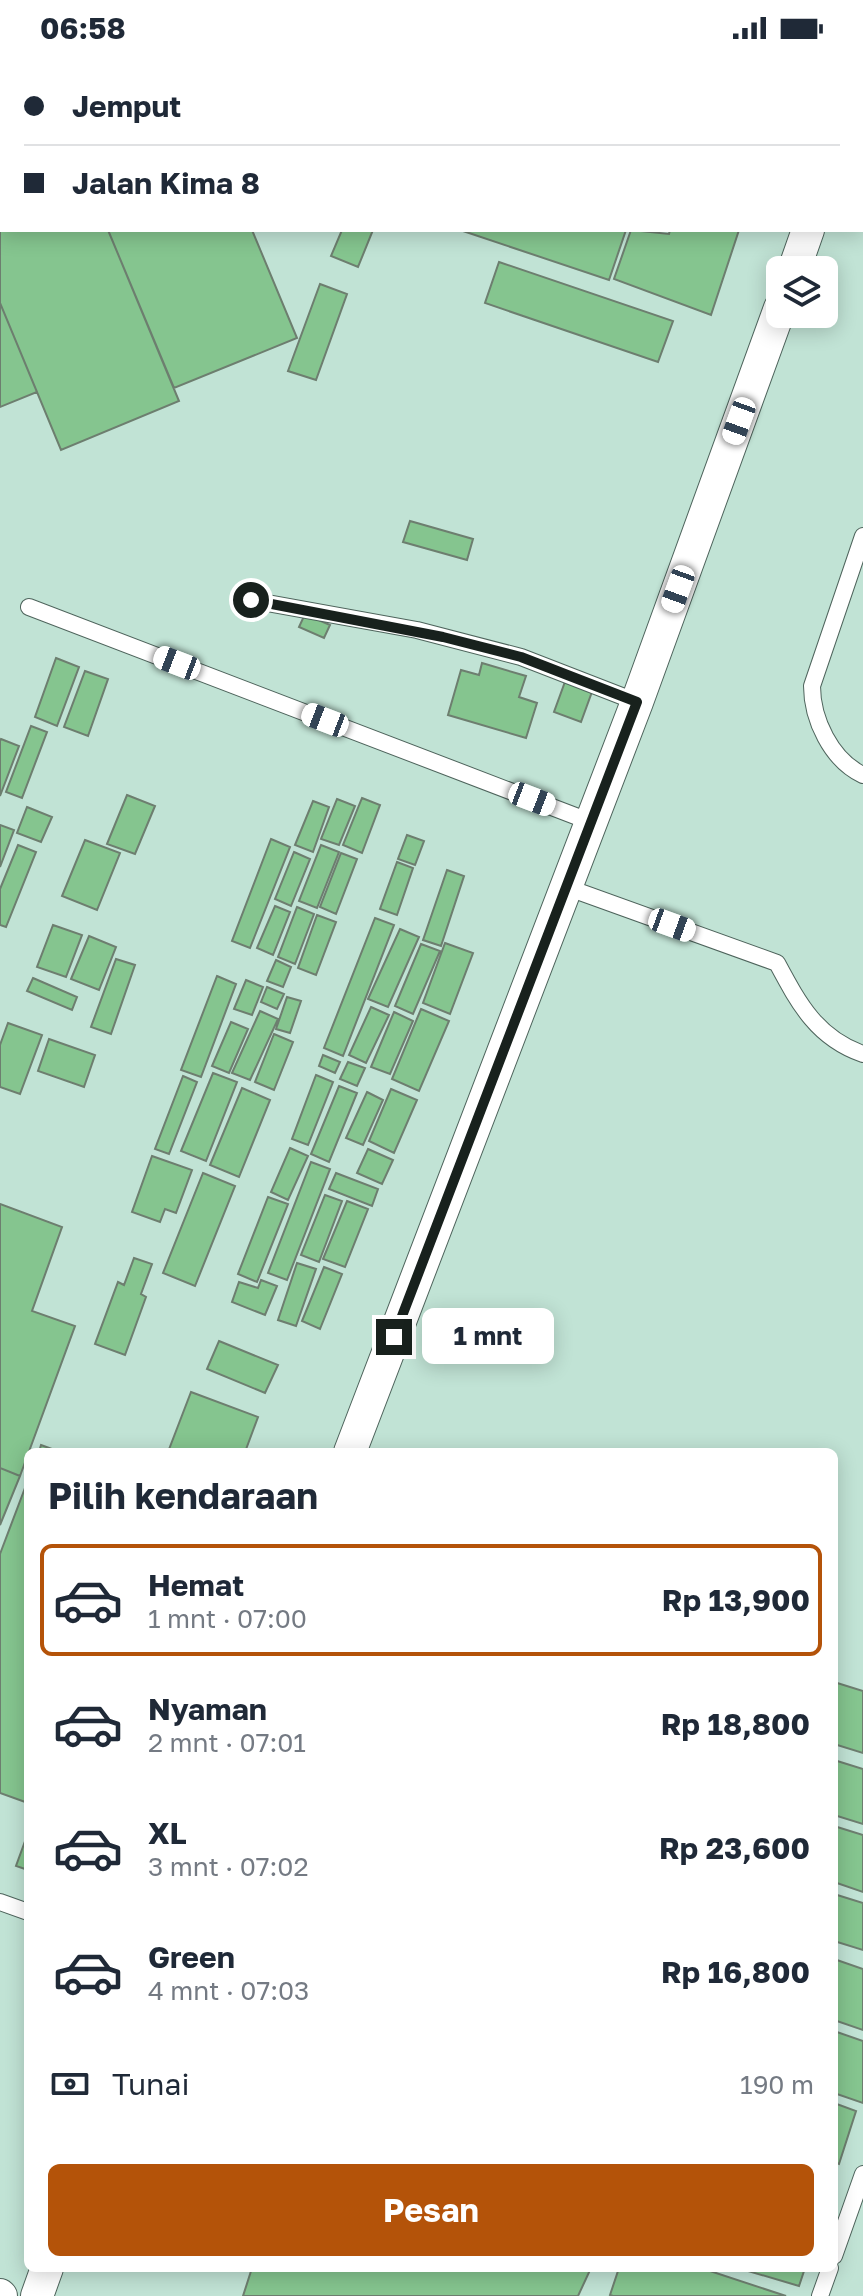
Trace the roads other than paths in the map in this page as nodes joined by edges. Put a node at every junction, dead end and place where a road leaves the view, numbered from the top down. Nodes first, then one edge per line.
1 (807, 232) edge
2 (799, 256) edge
3 (773, 328) edge
4 (863, 536) edge
5 (251, 600) dead end
6 (29, 607) dead end
7 (637, 702) junction
8 (863, 775) edge
9 (591, 822) junction
10 (566, 887) junction
11 (863, 1054) edge
12 (352, 1448) edge
13 (0, 1902) edge
14 (24, 1911) edge
15 (863, 2174) edge
16 (838, 2245) edge
17 (46, 2272) edge
18 (829, 2272) edge
19 (37, 2296) edge
20 (820, 2296) edge

1 - 2 street
3 - 7 street
4 - 8 lane
5 - 7 lane
6 - 9 lane
7 - 9 street
9 - 10 street
10 - 11 lane
10 - 12 street
13 - 14 lane
15 - 16 lane
17 - 19 street
18 - 20 lane

